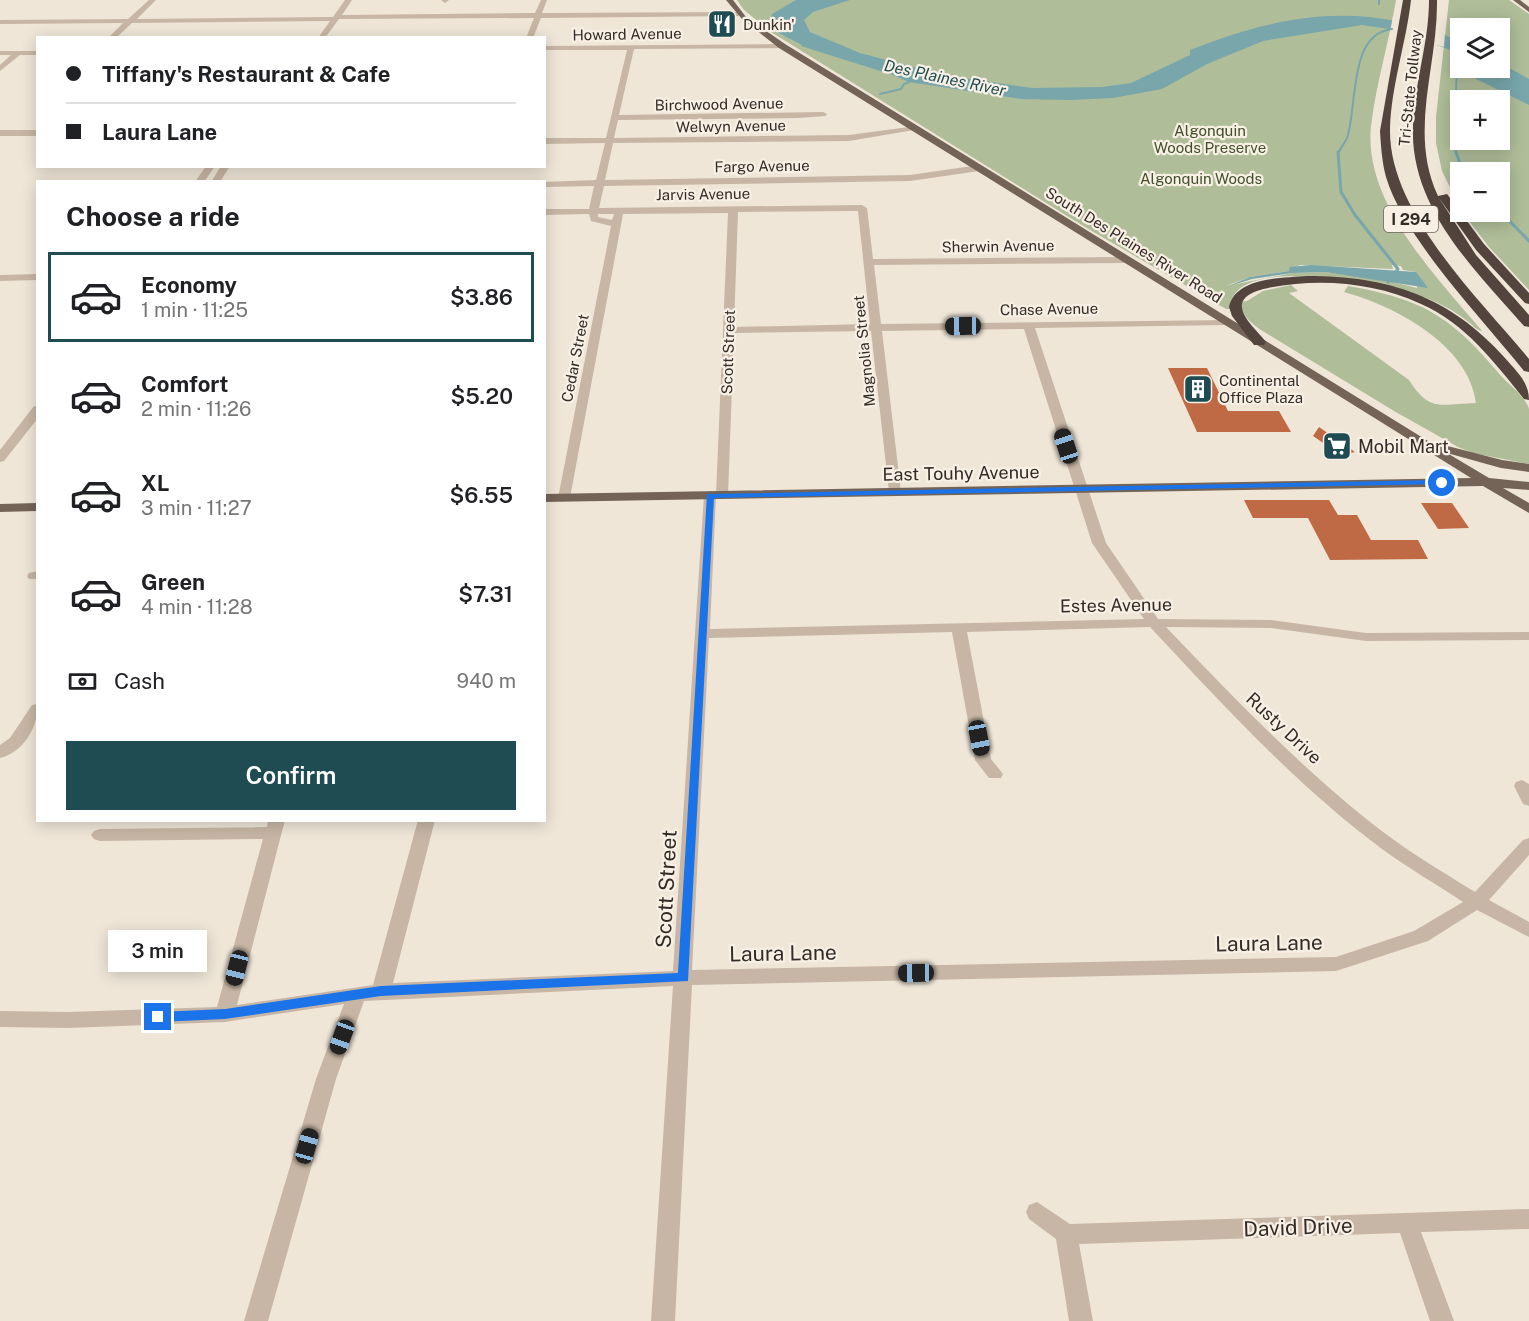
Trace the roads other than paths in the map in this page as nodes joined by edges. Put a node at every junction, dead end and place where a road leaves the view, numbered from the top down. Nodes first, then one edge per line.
1 (153, 0) edge
2 (349, 0) edge
3 (544, 0) edge
4 (729, 0) edge
5 (1407, 0) edge
6 (1433, 0) edge
7 (1516, 0) edge
8 (1529, 10) edge
9 (740, 14) junction
10 (538, 16) junction
11 (336, 18) junction
12 (129, 21) junction
13 (0, 22) edge
14 (113, 36) edge
15 (322, 36) edge
16 (530, 36) edge
17 (782, 45) junction
18 (631, 47) junction
19 (546, 48) edge
20 (0, 53) edge
21 (18, 53) junction
22 (36, 53) edge
23 (0, 69) edge
24 (823, 114) dead end
25 (614, 118) junction
26 (916, 129) junction
27 (36, 133) edge
28 (0, 134) edge
29 (610, 140) junction
30 (546, 141) edge
31 (979, 168) junction
32 (1424, 174) junction
33 (599, 183) junction
34 (546, 184) edge
35 (862, 208) joint
36 (733, 209) junction
37 (619, 210) junction
38 (593, 212) junction
39 (546, 213) edge
40 (617, 224) junction
41 (1126, 260) junction
42 (870, 262) junction
43 (36, 277) edge
44 (0, 278) edge
45 (1529, 300) edge
46 (1226, 322) junction
47 (1529, 323) edge
48 (1028, 325) junction
49 (875, 327) junction
50 (729, 330) junction
51 (1259, 342) junction
52 (1529, 368) edge
53 (1529, 396) edge
54 (36, 412) edge
55 (1420, 442) junction
56 (0, 458) edge
57 (1529, 468) edge
58 (1529, 476) edge
59 (1485, 482) junction
60 (1529, 486) edge
61 (1080, 489) junction
62 (895, 492) junction
63 (716, 495) junction
64 (546, 498) edge
65 (564, 498) junction
66 (36, 507) edge
67 (0, 508) edge
68 (1529, 510) edge
69 (1154, 623) junction
70 (959, 628) junction
71 (702, 634) junction
72 (1529, 636) edge
73 (36, 712) edge
74 (0, 753) edge
75 (995, 774) dead end
76 (426, 822) edge
77 (275, 827) edge
78 (99, 835) dead end
79 (1529, 844) edge
80 (1477, 902) junction
81 (1529, 930) edge
82 (683, 978) junction
83 (381, 991) junction
84 (357, 994) junction
85 (225, 1014) junction
86 (0, 1019) edge
87 (1037, 1212) dead end
88 (1529, 1219) edge
89 (1407, 1223) junction
90 (1066, 1234) junction
91 (256, 1321) edge
92 (663, 1321) edge
93 (1081, 1321) edge
94 (1442, 1321) edge

1 - 12 street
2 - 11 street
3 - 10 street
4 - 9 main road, South Des Plaines River Road
5 - 52 highway, Tri-State Tollway / I 294
6 - 32 highway, Tri-State Tollway / I 294
7 - 8 main road
9 - 10 street
9 - 17 main road, South Des Plaines River Road
10 - 11 street
10 - 16 street
11 - 12 street
11 - 15 street
12 - 13 street
12 - 14 street
17 - 18 street, Howard Avenue
17 - 26 main road, South Des Plaines River Road
18 - 19 street, Howard Avenue
18 - 25 street
20 - 21 street
21 - 22 street
21 - 23 street
24 - 25 street, Birchwood Avenue
25 - 29 street
26 - 29 street, Welwyn Avenue
26 - 31 main road, South Des Plaines River Road
27 - 28 street
29 - 30 street, Welwyn Avenue
29 - 33 street
31 - 33 street, Fargo Avenue
31 - 41 main road, South Des Plaines River Road
32 - 45 highway
32 - 47 highway, Tri-State Tollway / I 294
33 - 34 street, Fargo Avenue
33 - 38 street
35 - 36 street, Jarvis Avenue
35 - 42 street, Magnolia Street
36 - 37 street, Jarvis Avenue
36 - 50 street, Scott Street
37 - 38 street, Jarvis Avenue
37 - 40 street, Cedar Street
38 - 39 street, Jarvis Avenue
38 - 40 street
40 - 65 street, Cedar Street
41 - 42 street, Sherwin Avenue
41 - 46 main road, South Des Plaines River Road
42 - 49 street, Magnolia Street
43 - 44 street
46 - 48 street, Chase Avenue
46 - 51 main road, South Des Plaines River Road
48 - 49 street, Chase Avenue
48 - 61 street, Rusty Drive
49 - 50 street, Chase Avenue
49 - 62 street, Magnolia Street
50 - 63 street, Scott Street
51 - 53 highway
51 - 55 main road, South Des Plaines River Road
54 - 56 street
55 - 57 main road
55 - 59 main road, South Des Plaines River Road
58 - 59 main road, East Touhy Avenue
59 - 60 main road, East Touhy Avenue
59 - 61 main road, East Touhy Avenue
59 - 68 main road, South Des Plaines River Road
61 - 62 main road, East Touhy Avenue
61 - 69 street, Rusty Drive
62 - 63 main road, East Touhy Avenue
63 - 65 main road, East Touhy Avenue
63 - 71 street, Scott Street
64 - 65 main road, East Touhy Avenue
66 - 67 main road
69 - 70 street, Estes Avenue
69 - 72 street, Estes Avenue
69 - 80 street, Rusty Drive
70 - 71 street, Estes Avenue
70 - 75 street
71 - 82 street, Scott Street
73 - 74 street
76 - 83 street
77 - 78 street
77 - 85 street
79 - 80 street, Laura Lane
80 - 81 street, Rusty Drive
80 - 82 street, Laura Lane
82 - 83 street, Laura Lane
82 - 92 street, Scott Street
83 - 84 street, Laura Lane
84 - 85 street, Laura Lane
84 - 91 street
85 - 86 street, Laura Lane
87 - 90 street
88 - 89 street, David Drive
89 - 90 street, David Drive
89 - 94 street
90 - 93 street

